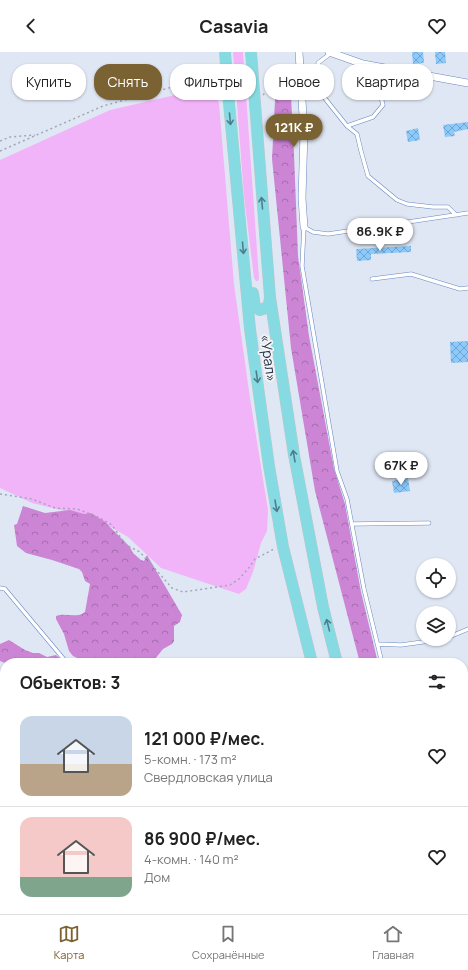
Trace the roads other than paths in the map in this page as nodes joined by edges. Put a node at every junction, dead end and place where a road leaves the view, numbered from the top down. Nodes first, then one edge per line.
1 (225, 52) edge
2 (251, 52) edge
3 (299, 52) edge
4 (330, 52) edge
5 (363, 64) edge
6 (433, 77) edge
7 (468, 84) edge
8 (382, 100) edge
9 (347, 126) junction
10 (468, 213) edge
11 (457, 215) junction
12 (304, 226) junction
13 (244, 264) junction
14 (372, 279) dead end
15 (468, 288) edge
16 (270, 297) junction
17 (429, 523) dead end
18 (352, 524) junction
19 (0, 588) edge
20 (468, 629) edge
21 (456, 634) edge
22 (416, 643) edge
23 (378, 644) junction
24 (64, 658) edge
25 (311, 658) edge
26 (336, 658) edge
27 (381, 658) edge

1 -> 13 main road, «Урал»
16 -> 2 main road, «Урал»
3 - 12 street
4 - 5 street
4 - 9 lane
6 - 7 street
8 - 9 lane
9 - 11 lane
10 - 11 lane
11 - 12 lane
12 - 18 lane
13 - 16 main road
13 -> 25 main road, «Урал»
14 - 15 lane
26 -> 16 main road, «Урал»
17 - 18 lane
18 - 23 lane
19 - 24 lane
20 - 21 lane
22 - 23 lane
23 - 27 lane

